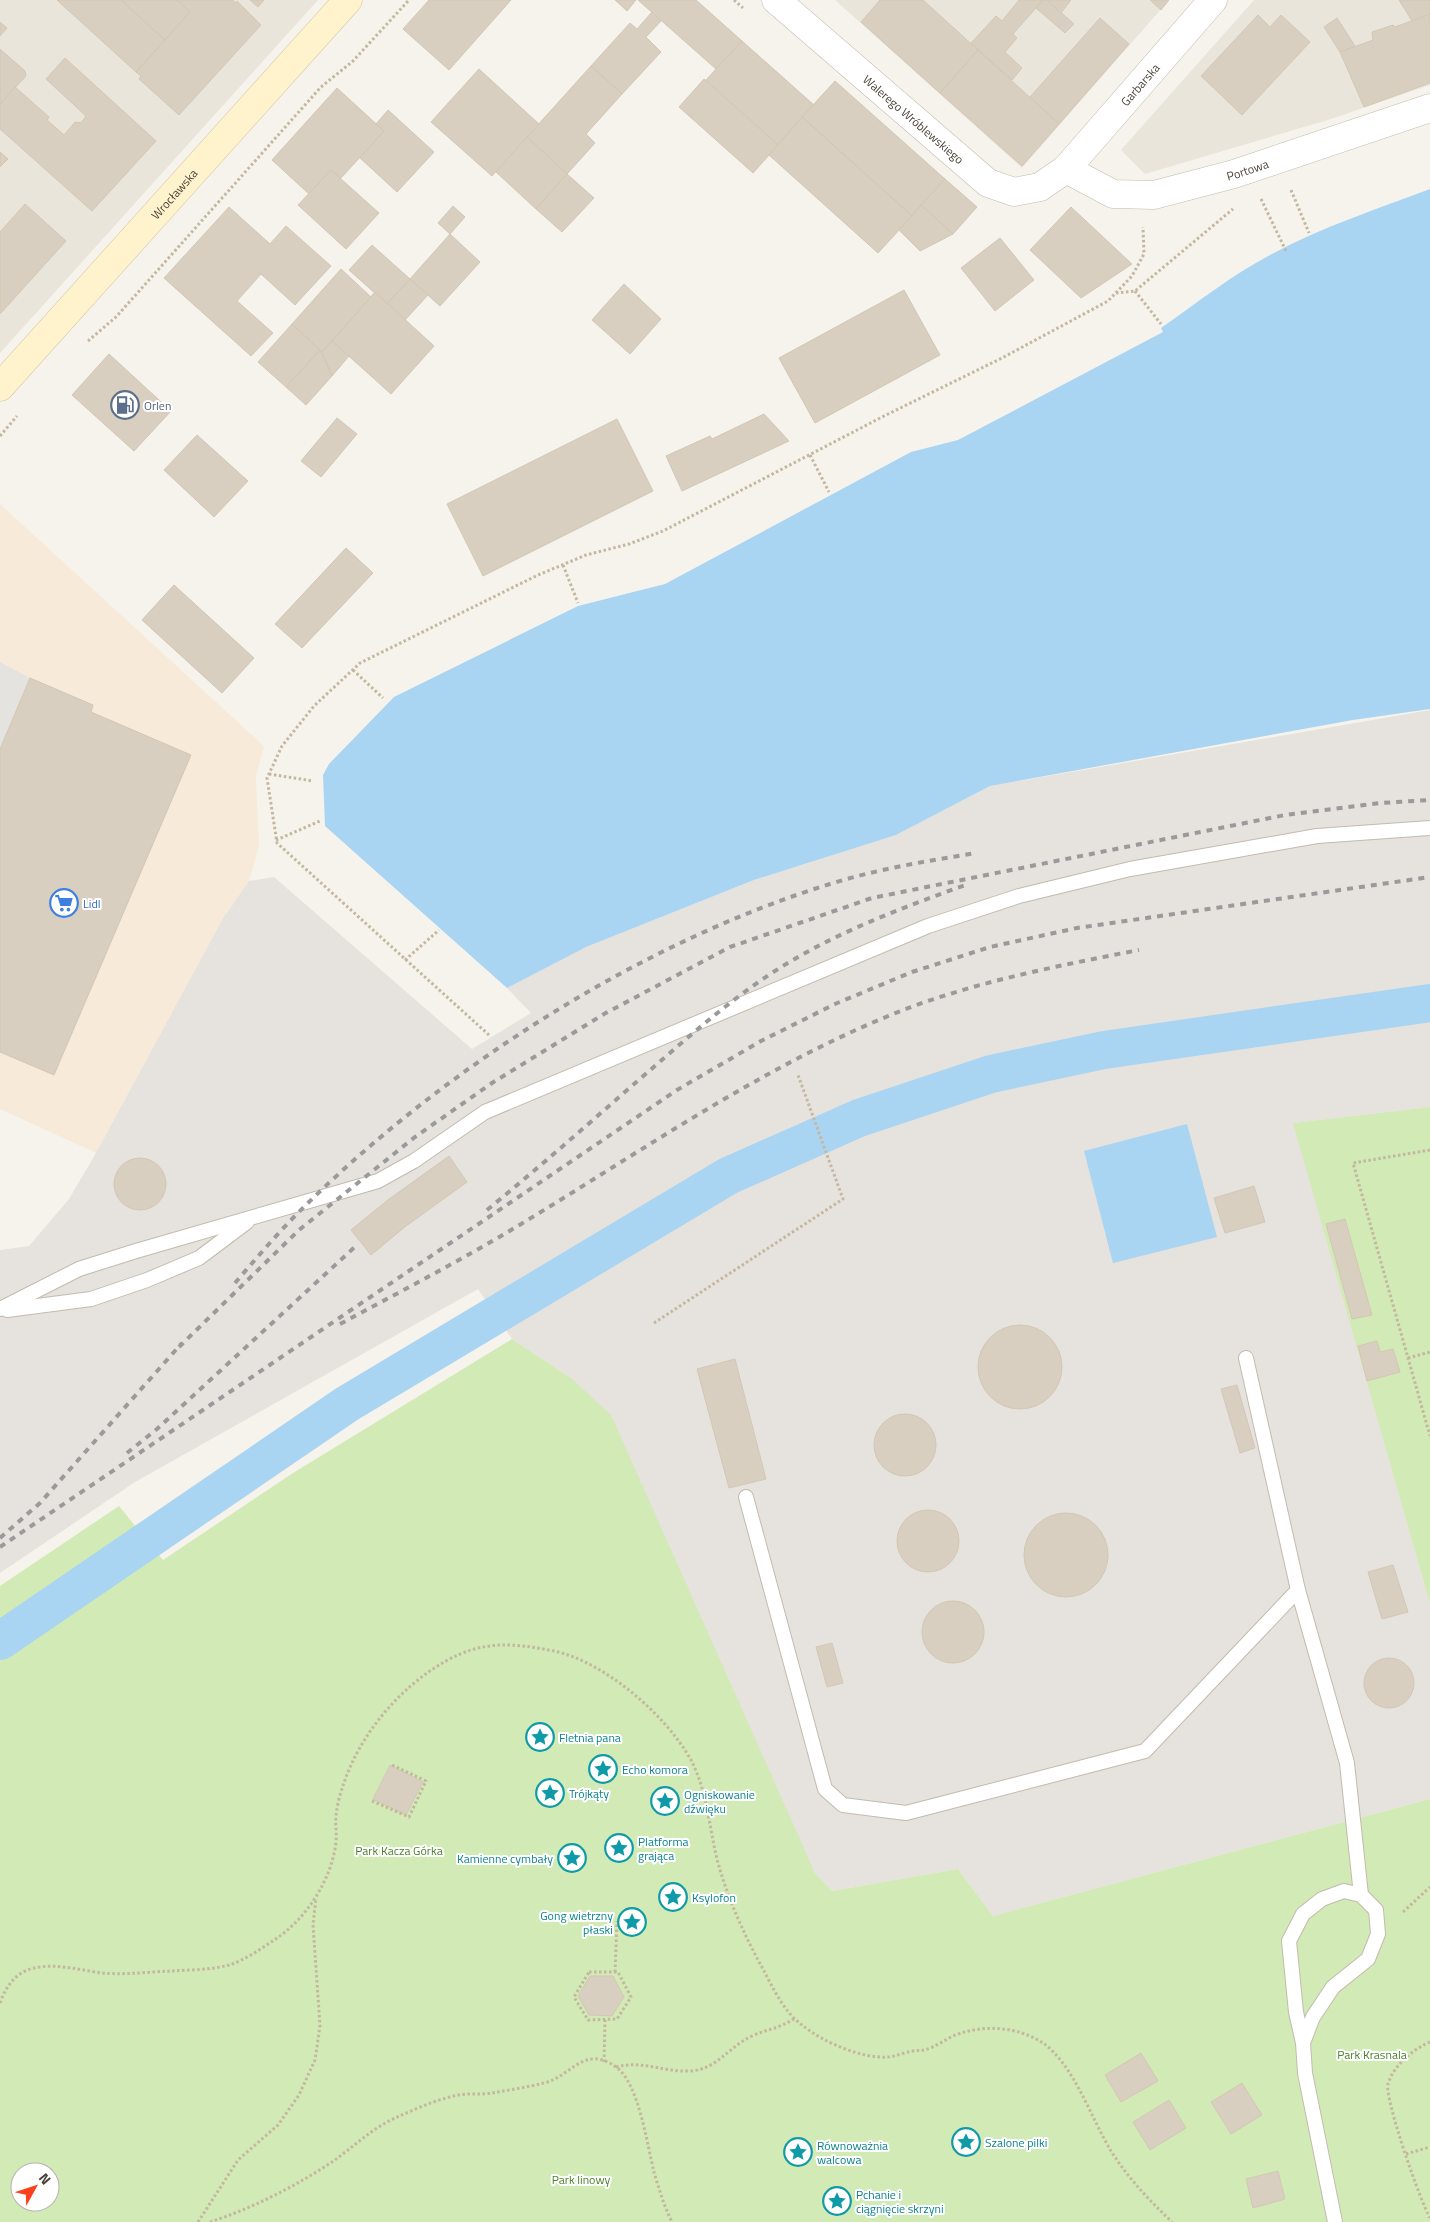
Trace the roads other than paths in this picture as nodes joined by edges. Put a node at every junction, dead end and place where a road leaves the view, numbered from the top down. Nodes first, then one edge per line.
1 (348, 0) edge
2 (776, 0) edge
3 (1213, 0) edge
4 (1430, 108) edge
5 (1066, 169) junction
6 (0, 387) edge
7 (1430, 828) edge
8 (254, 1217) junction
9 (0, 1310) edge
10 (1246, 1358) dead end
11 (746, 1497) dead end
12 (1298, 1590) junction
13 (1361, 1895) junction
14 (1303, 2042) junction
15 (1335, 2222) edge

1 - 6 street, Wrocławska
2 - 5 street, Walerego Wróblewskiego
3 - 5 street, Garbarska
4 - 5 street, Portowa
7 - 8 lane
8 - 9 lane
8 - 9 lane
10 - 12 lane
11 - 12 lane
12 - 13 lane
13 - 14 lane
13 - 14 lane
14 - 15 lane

